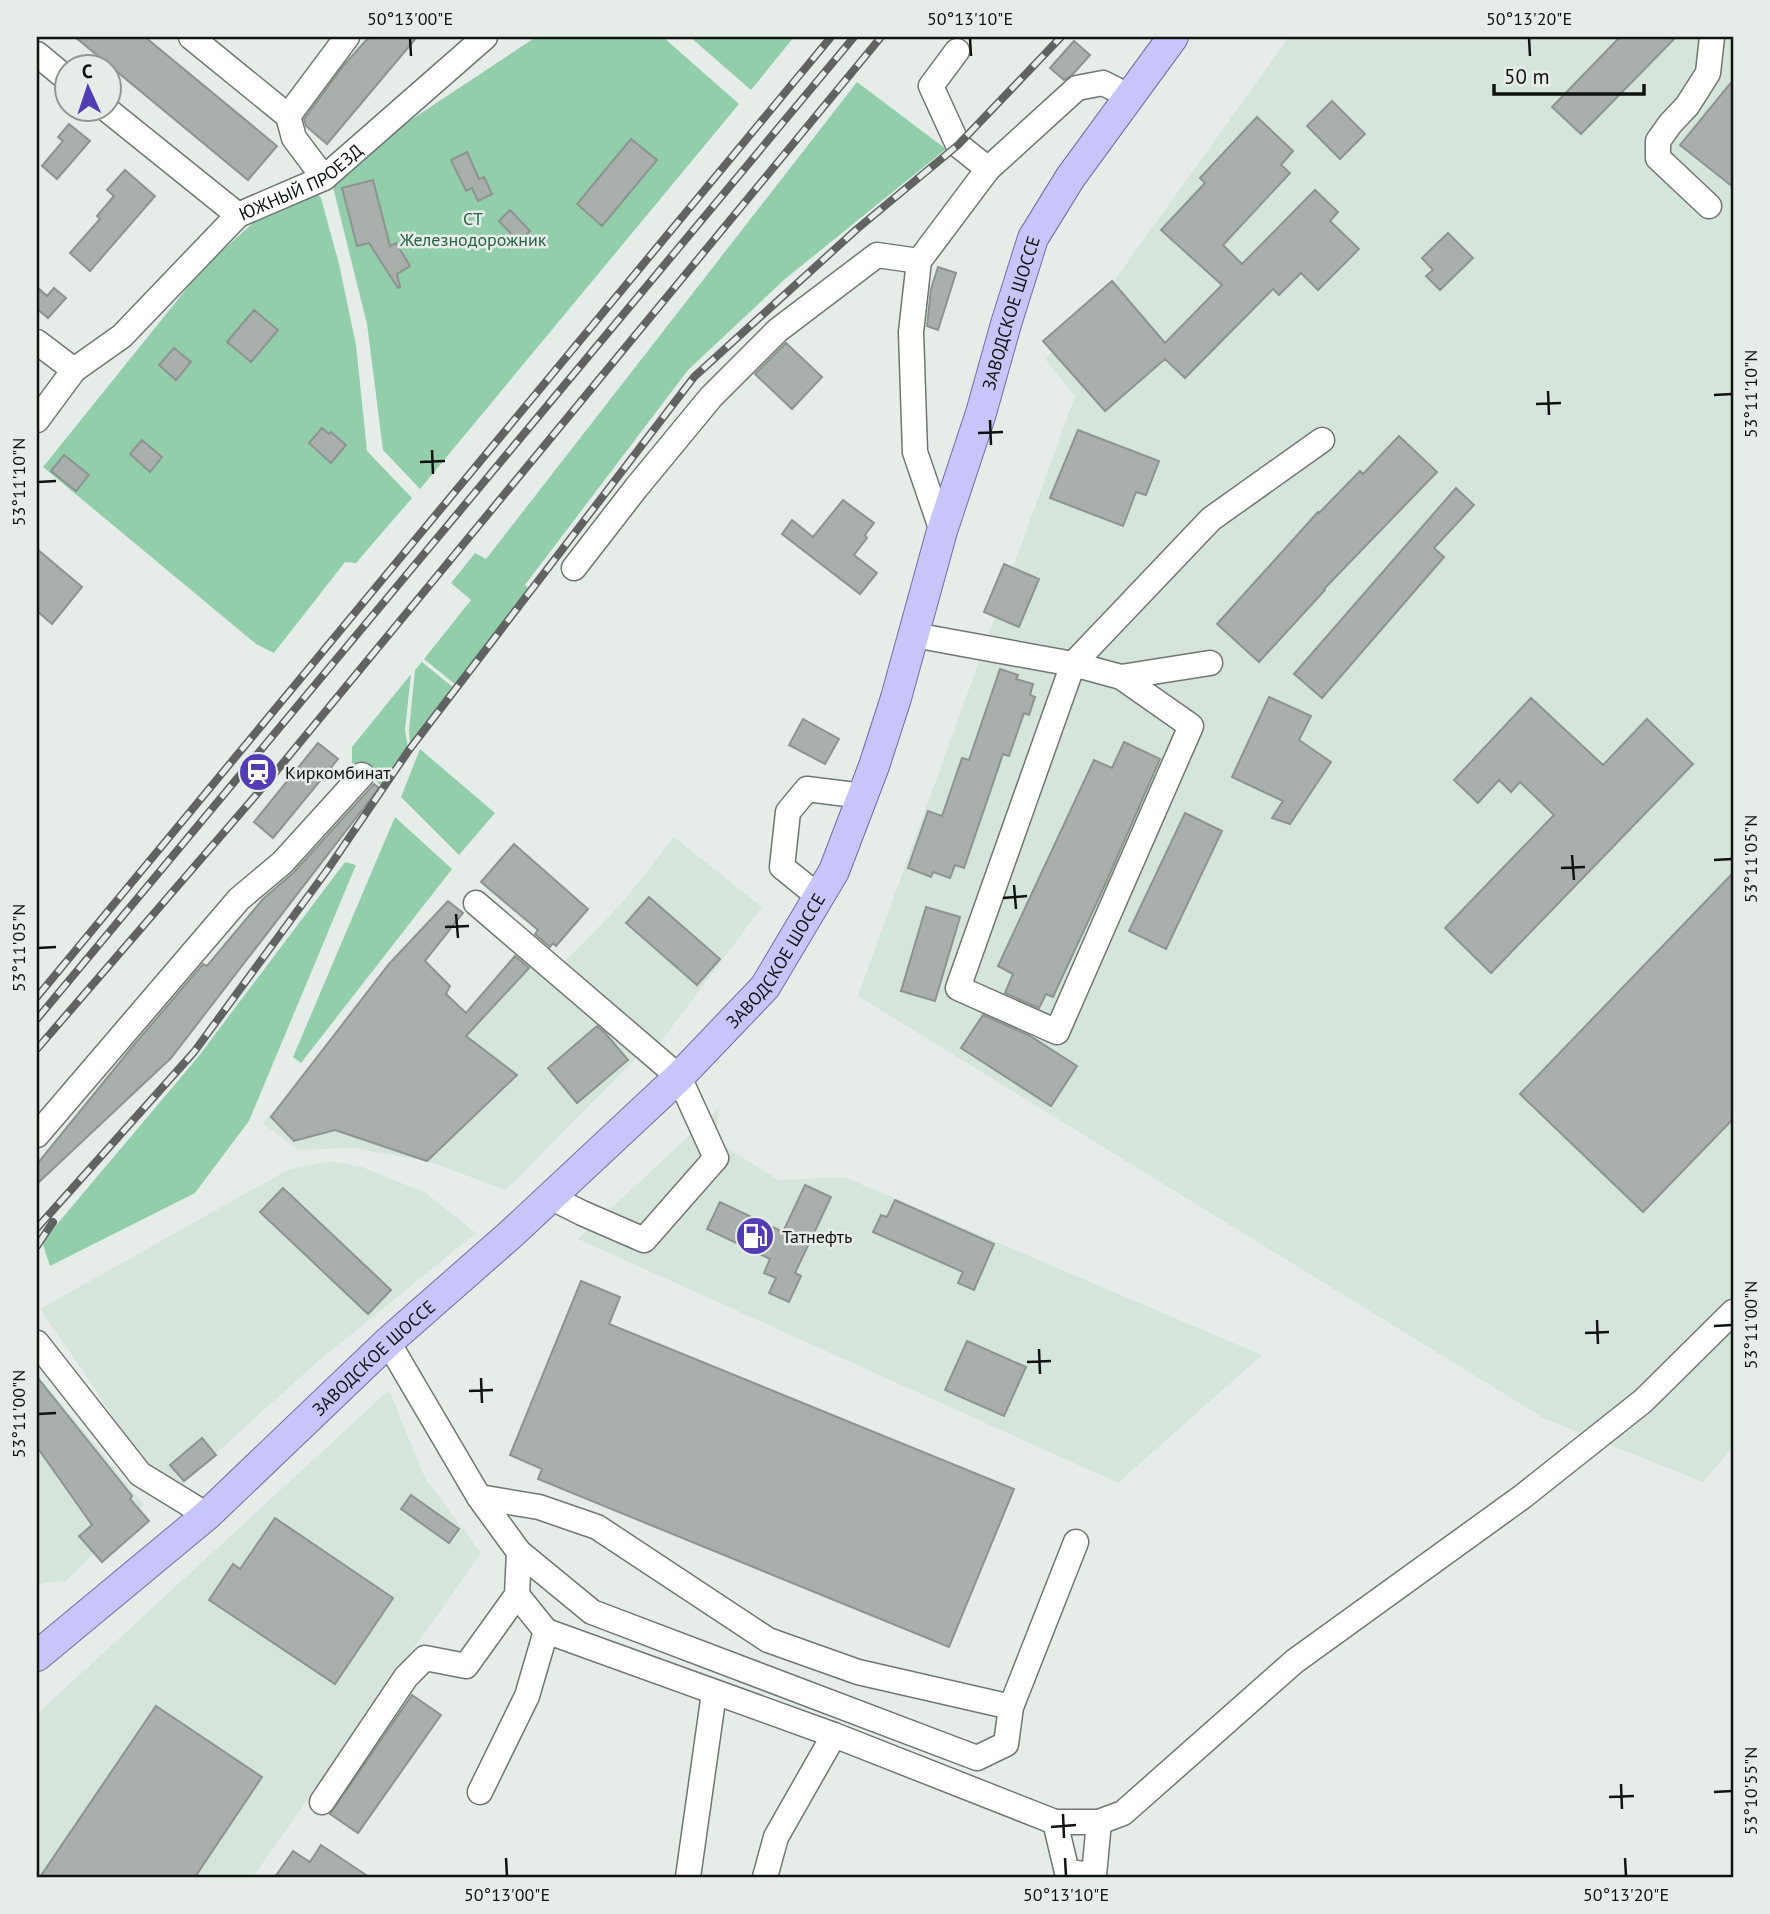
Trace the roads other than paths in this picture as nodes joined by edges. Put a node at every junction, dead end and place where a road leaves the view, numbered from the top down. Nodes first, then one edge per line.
1 (191, 37) edge
2 (347, 37) edge
3 (485, 37) edge
4 (1172, 37) edge
5 (1712, 37) edge
6 (957, 51) dead end
7 (37, 54) edge
8 (52, 66) edge
9 (1129, 96) junction
10 (288, 116) junction
11 (122, 122) edge
12 (988, 169) junction
13 (324, 178) junction
14 (1709, 206) dead end
15 (238, 215) junction
16 (919, 261) junction
17 (37, 342) edge
18 (74, 370) junction
19 (37, 419) edge
20 (1322, 440) dead end
21 (942, 531) junction
22 (574, 568) dead end
23 (914, 635) junction
24 (1210, 663) dead end
25 (1073, 664) junction
26 (1121, 677) junction
27 (362, 775) dead end
28 (863, 796) junction
29 (819, 897) junction
30 (476, 904) dead end
31 (679, 1077) junction
32 (37, 1135) edge
33 (550, 1197) junction
34 (1733, 1312) edge
35 (388, 1342) junction
36 (37, 1343) edge
37 (479, 1497) junction
38 (207, 1516) junction
39 (1076, 1542) dead end
40 (519, 1552) junction
41 (517, 1595) junction
42 (546, 1631) junction
43 (37, 1656) edge
44 (714, 1693) junction
45 (1011, 1707) junction
46 (834, 1735) junction
47 (480, 1791) dead end
48 (322, 1802) dead end
49 (1055, 1822) junction
50 (1099, 1822) junction
51 (1066, 1875) edge
52 (1094, 1876) edge
53 (688, 1877) edge
54 (765, 1877) edge

1 - 10 street
2 - 10 street
3 - 13 street, ЮЖНЫЙ ПРОЕЗД
4 - 9 main road, ЗАВОДСКОЕ ШОССЕ
5 - 14 street
6 - 12 street
7 - 8 street
9 - 12 street
9 - 21 main road, ЗАВОДСКОЕ ШОССЕ
10 - 13 street
11 - 15 street
12 - 16 street
13 - 15 street, ЮЖНЫЙ ПРОЕЗД
15 - 18 street, ЮЖНЫЙ ПРОЕЗД
16 - 21 street
16 - 22 street
17 - 18 street
18 - 19 street, ЮЖНЫЙ ПРОЕЗД
20 - 25 street
21 - 23 main road, ЗАВОДСКОЕ ШОССЕ
23 - 25 street
23 - 28 main road, ЗАВОДСКОЕ ШОССЕ
24 - 26 street
25 - 26 street
25 - 26 street
27 - 32 street
28 - 29 main road, ЗАВОДСКОЕ ШОССЕ
28 - 29 street
29 - 31 main road, ЗАВОДСКОЕ ШОССЕ
30 - 31 street
31 - 33 main road, ЗАВОДСКОЕ ШОССЕ
31 - 33 street
33 - 35 main road, ЗАВОДСКОЕ ШОССЕ
34 - 50 street
35 - 37 street
35 - 38 main road, ЗАВОДСКОЕ ШОССЕ
36 - 38 street
37 - 40 street
37 - 45 street
38 - 43 main road, ЗАВОДСКОЕ ШОССЕ
39 - 45 street
40 - 41 street
40 - 45 street
41 - 42 street
41 - 48 street
42 - 44 street
42 - 47 street
44 - 46 street
44 - 53 street
46 - 49 street
46 - 54 street
49 - 50 street
49 - 51 street
50 - 52 street
51 - 52 street

